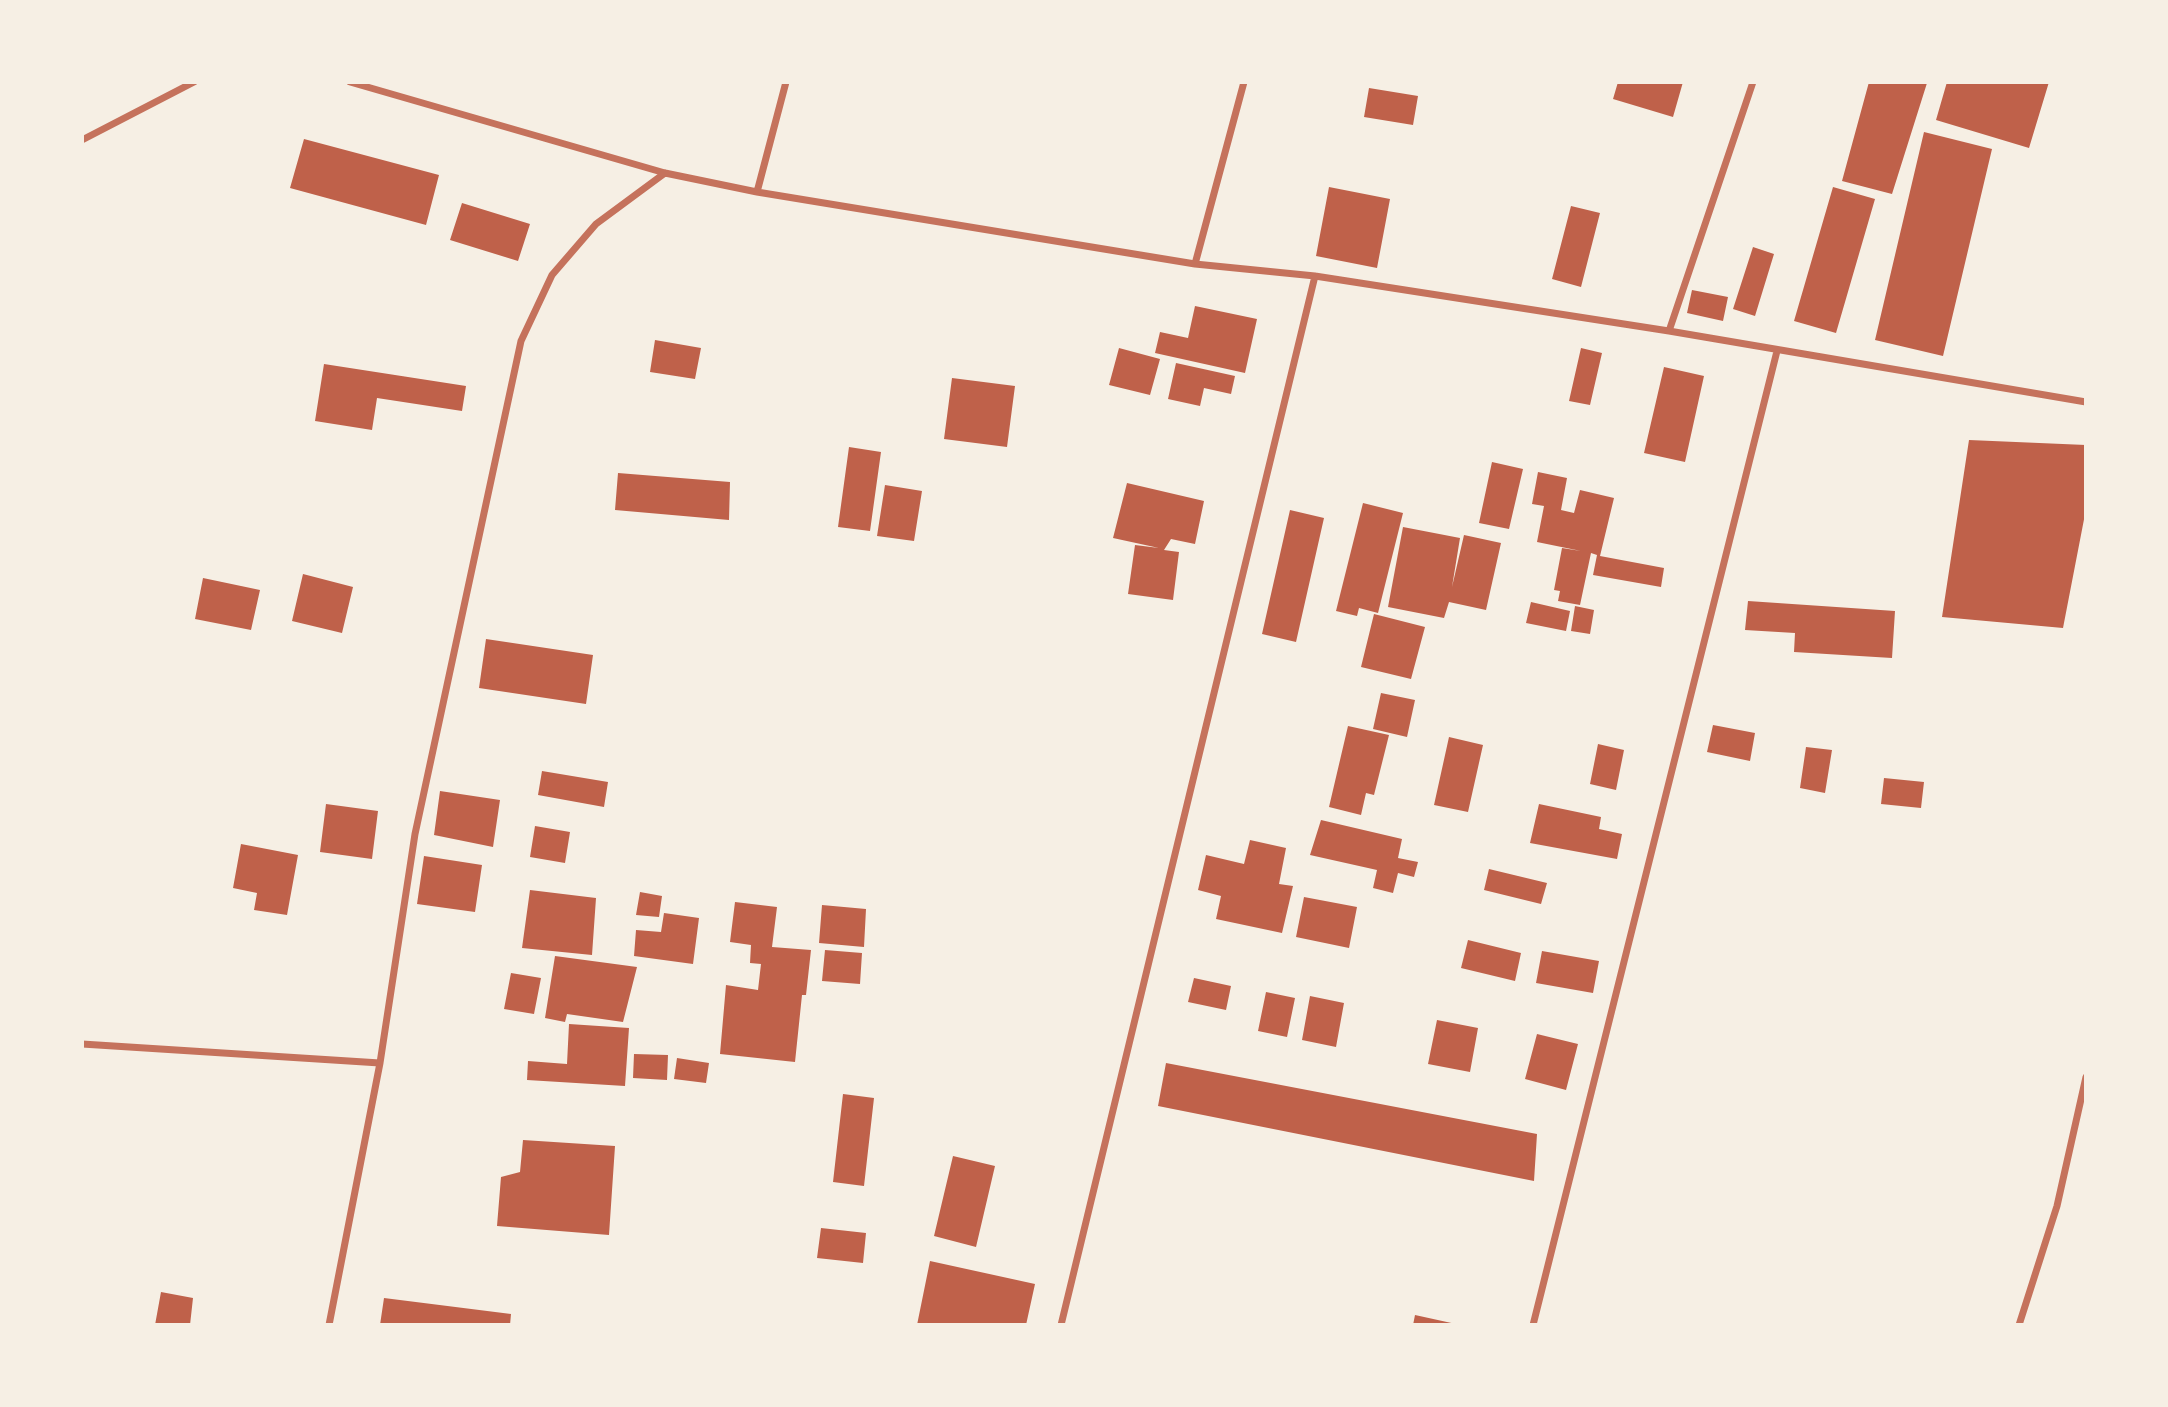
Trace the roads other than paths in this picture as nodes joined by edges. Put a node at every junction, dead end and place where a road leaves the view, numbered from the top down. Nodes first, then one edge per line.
1 (194, 82) edge
2 (350, 82) edge
3 (786, 82) edge
4 (1244, 82) edge
5 (1753, 82) edge
6 (82, 140) edge
7 (665, 173) junction
8 (757, 192) junction
9 (1195, 264) junction
10 (1315, 276) junction
11 (1669, 331) junction
12 (1777, 351) junction
13 (2086, 402) edge
14 (82, 1044) edge
15 (380, 1063) junction
16 (2086, 1077) edge
17 (329, 1325) edge
18 (1061, 1325) edge
19 (1533, 1325) edge
20 (2019, 1325) edge

1 - 6 street
2 - 7 street
3 - 8 street
4 - 9 street
5 - 11 street
7 - 8 street
7 - 15 street
8 - 9 street
9 - 10 street
10 - 11 street
10 - 18 street
11 - 12 street
12 - 13 street
12 - 19 street
14 - 15 street
15 - 17 street
16 - 20 street

